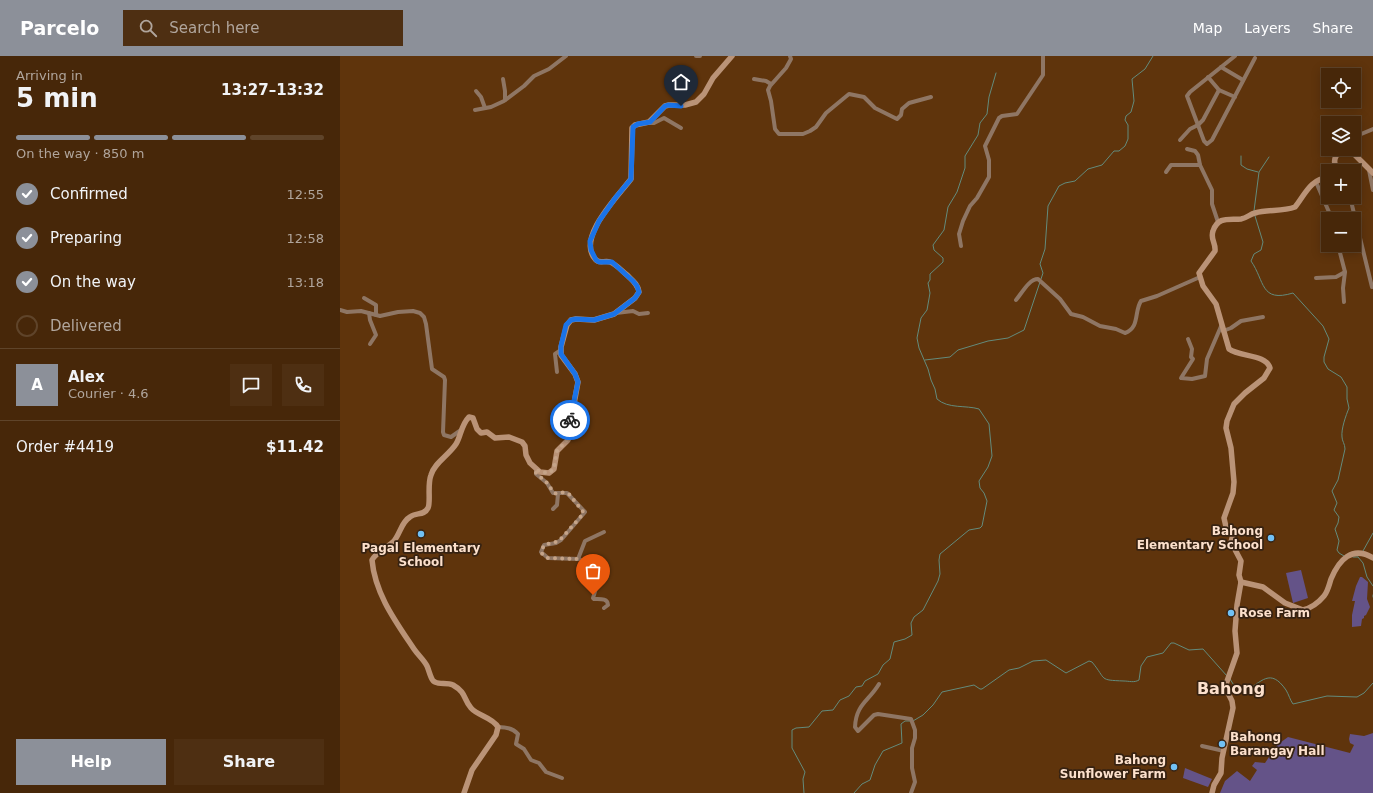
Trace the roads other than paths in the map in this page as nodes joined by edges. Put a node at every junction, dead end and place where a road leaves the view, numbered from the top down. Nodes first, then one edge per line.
1 (566, 56) edge
2 (696, 56) edge
3 (700, 56) edge
4 (732, 56) edge
5 (790, 56) edge
6 (1043, 56) edge
7 (1236, 56) edge
8 (1255, 58) dead end
9 (1221, 67) junction
10 (1208, 77) junction
11 (503, 79) dead end
12 (754, 79) dead end
13 (1243, 80) junction
14 (771, 84) junction
15 (1219, 90) junction
16 (476, 91) dead end
17 (931, 97) dead end
18 (1235, 97) junction
19 (505, 100) junction
20 (484, 108) junction
21 (475, 110) dead end
22 (648, 123) junction
23 (1198, 125) junction
24 (681, 128) dead end
25 (1373, 130) edge
26 (1361, 134) edge
27 (1180, 140) dead end
28 (1187, 149) dead end
29 (1356, 156) edge
30 (1200, 165) junction
31 (1166, 172) dead end
32 (1371, 172) edge
33 (1321, 179) edge
34 (1316, 182) junction
35 (1373, 190) edge
36 (1352, 204) edge
37 (1329, 212) edge
38 (1218, 222) junction
39 (962, 246) dead end
40 (1340, 252) edge
41 (1345, 272) junction
42 (1200, 277) junction
43 (1316, 278) dead end
44 (1372, 287) dead end
45 (364, 298) dead end
46 (1016, 300) dead end
47 (1344, 302) dead end
48 (340, 310) edge
49 (369, 313) junction
50 (615, 313) junction
51 (648, 313) dead end
52 (376, 315) junction
53 (1263, 317) dead end
54 (1222, 324) junction
55 (1223, 331) junction
56 (1188, 339) dead end
57 (370, 344) dead end
58 (561, 350) junction
59 (557, 372) dead end
60 (461, 430) junction
61 (536, 469) junction
62 (558, 494) junction
63 (553, 509) dead end
64 (604, 532) dead end
65 (1373, 558) edge
66 (578, 559) junction
67 (1241, 582) junction
68 (604, 608) dead end
69 (879, 684) dead end
70 (498, 727) junction
71 (1202, 746) dead end
72 (1224, 751) junction
73 (562, 778) dead end
74 (464, 793) edge
75 (912, 793) edge
76 (1212, 793) edge

1 - 19 street
2 - 3 street
4 - 22 street
5 - 14 street
6 - 39 street
7 - 9 street
8 - 13 street
9 - 10 street
9 - 13 street
10 - 15 street
10 - 23 street
11 - 19 street
12 - 14 street
13 - 18 street
14 - 17 street
15 - 18 street
15 - 23 street
16 - 20 street
18 - 23 street
19 - 20 street
20 - 21 street
22 - 24 street
22 - 50 street
23 - 27 street
25 - 26 street
28 - 30 street
29 - 32 street
30 - 31 street
30 - 38 street
32 - 35 street
33 - 34 street
34 - 37 street
34 - 38 street
36 - 44 street
38 - 42 street
40 - 41 street
41 - 43 street
41 - 47 street
42 - 46 street
42 - 54 street
45 - 52 street
48 - 49 street
49 - 52 street
49 - 57 street
50 - 51 street
50 - 58 street
52 - 60 street
53 - 55 street
54 - 55 street
54 - 56 street
55 - 67 street
58 - 59 street
58 - 61 street
60 - 61 street
60 - 70 street
61 - 62 street
62 - 63 street
62 - 66 street
64 - 66 street
65 - 67 street
66 - 68 street
67 - 72 street
69 - 75 street
70 - 73 street
70 - 74 street
71 - 72 street
72 - 76 street

